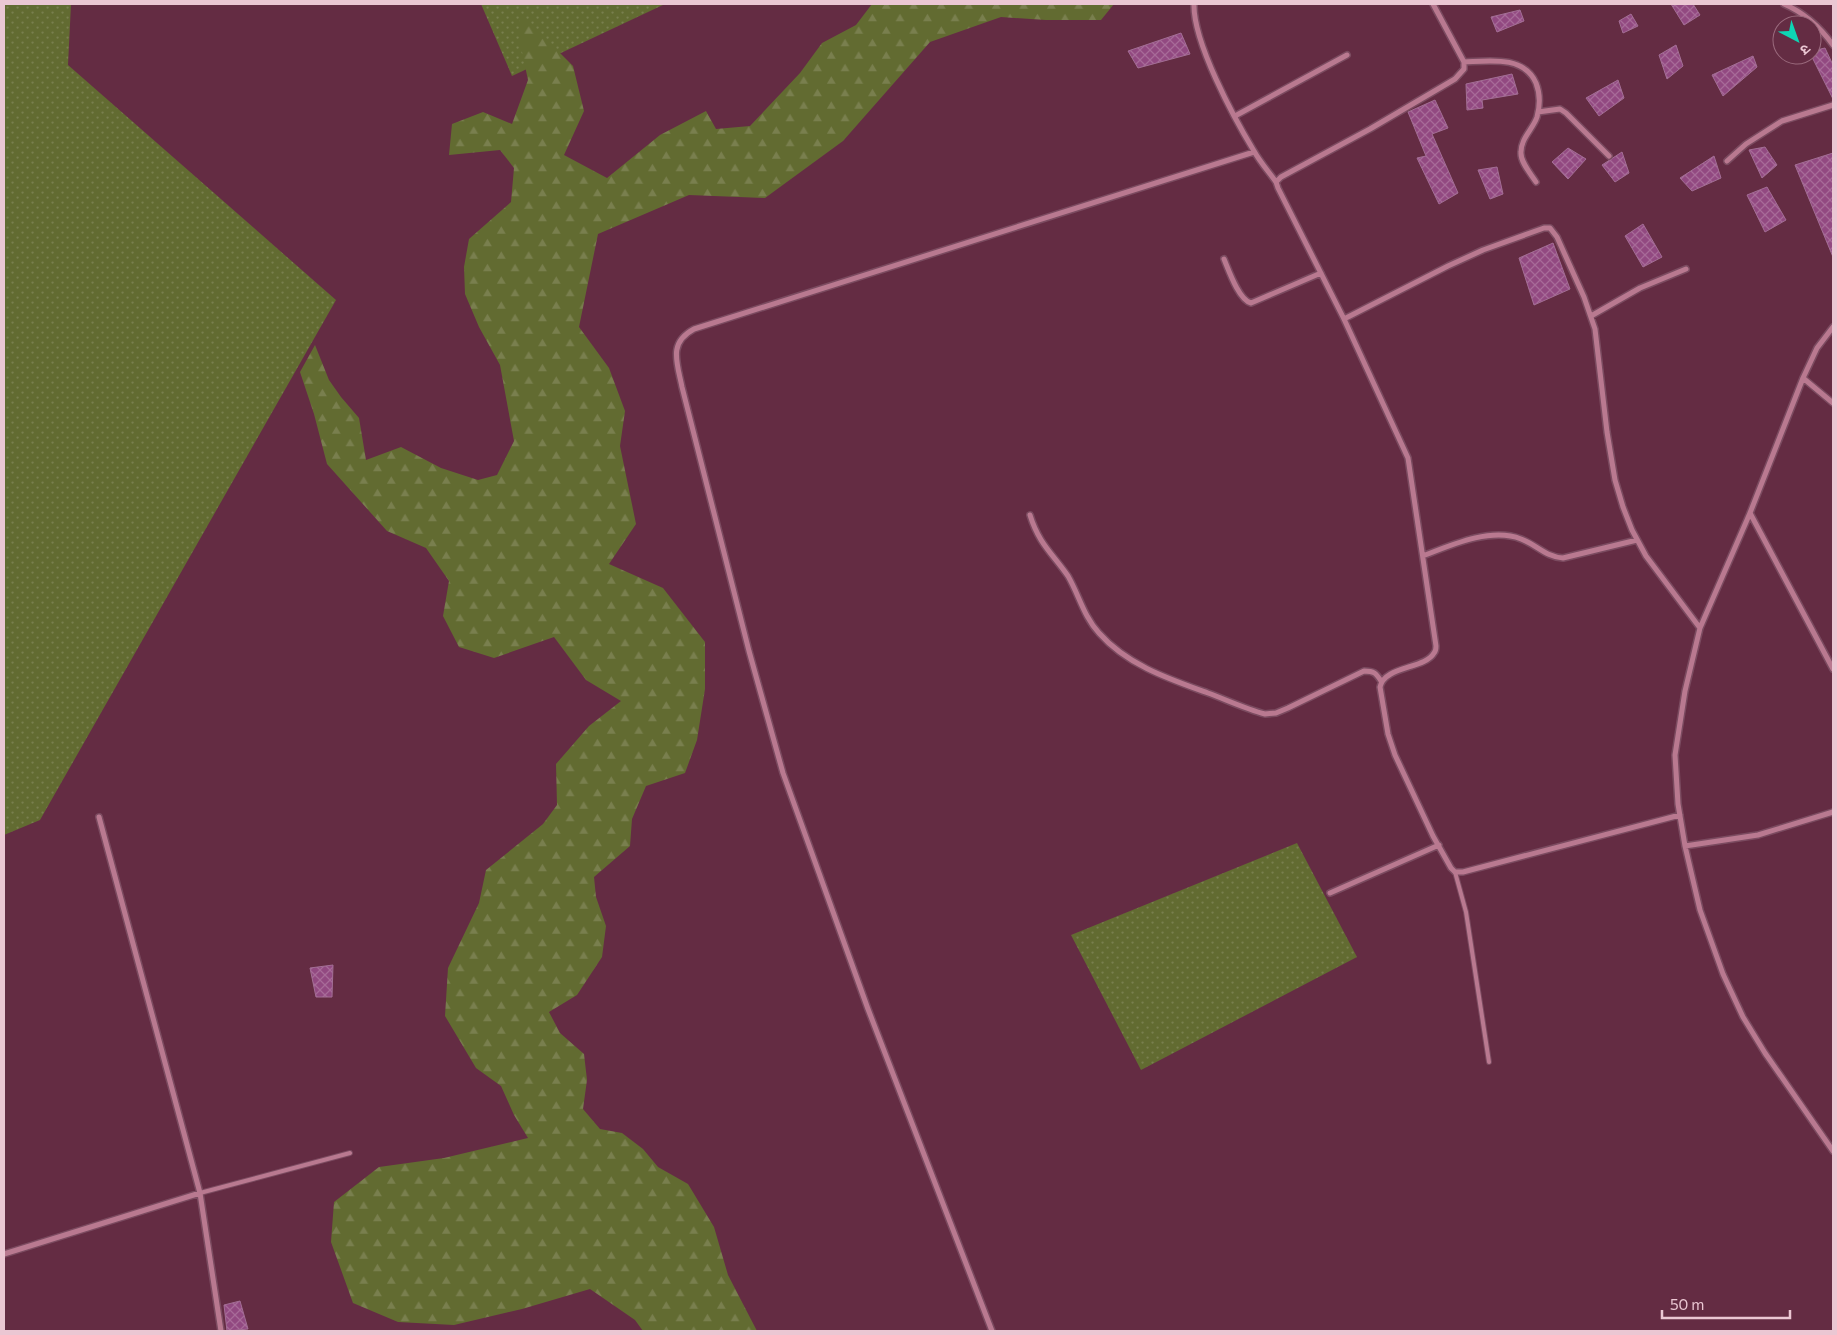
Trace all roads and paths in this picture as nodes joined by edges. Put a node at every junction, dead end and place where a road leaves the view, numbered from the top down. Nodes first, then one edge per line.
1 (1194, 4) edge
2 (1433, 4) edge
3 (1784, 4) edge
4 (1833, 45) edge
5 (1347, 56) dead end
6 (1464, 62) junction
7 (1833, 105) edge
8 (1538, 112) junction
9 (1235, 116) junction
10 (1254, 152) junction
11 (1609, 156) dead end
12 (1727, 161) dead end
13 (1276, 182) junction
14 (1536, 182) dead end
15 (1224, 259) dead end
16 (1686, 269) dead end
17 (1321, 273) junction
18 (1591, 316) junction
19 (1344, 319) junction
20 (1833, 327) edge
21 (1803, 378) junction
22 (1833, 403) edge
23 (1750, 513) junction
24 (1030, 515) dead end
25 (1637, 540) junction
26 (1423, 556) junction
27 (1700, 628) junction
28 (1833, 669) edge
29 (1381, 681) junction
30 (1833, 812) edge
31 (1680, 816) junction
32 (99, 817) dead end
33 (1438, 845) junction
34 (1685, 846) junction
35 (1455, 872) junction
36 (1330, 893) dead end
37 (1489, 1062) dead end
38 (1833, 1151) edge
39 (350, 1153) dead end
40 (200, 1193) junction
41 (4, 1254) edge
42 (221, 1331) edge
43 (992, 1331) edge

1 - 9 street
2 - 6 street
3 - 4 street
5 - 9 street
6 - 8 street
6 - 13 street
7 - 12 street
8 - 11 street
8 - 14 street
9 - 10 street
10 - 13 street
10 - 43 street
13 - 17 street
15 - 17 street
16 - 18 street
17 - 19 street
18 - 19 street
18 - 25 street
19 - 26 street
20 - 21 street
21 - 22 street
21 - 23 street
23 - 27 street
23 - 28 street
24 - 29 street
25 - 26 street
25 - 27 street
26 - 29 street
27 - 31 street
29 - 33 street
30 - 34 street
31 - 34 street
31 - 35 street
32 - 40 street
33 - 35 street
33 - 36 street
34 - 38 street
35 - 37 lane
39 - 40 lane
40 - 41 street
40 - 42 street

